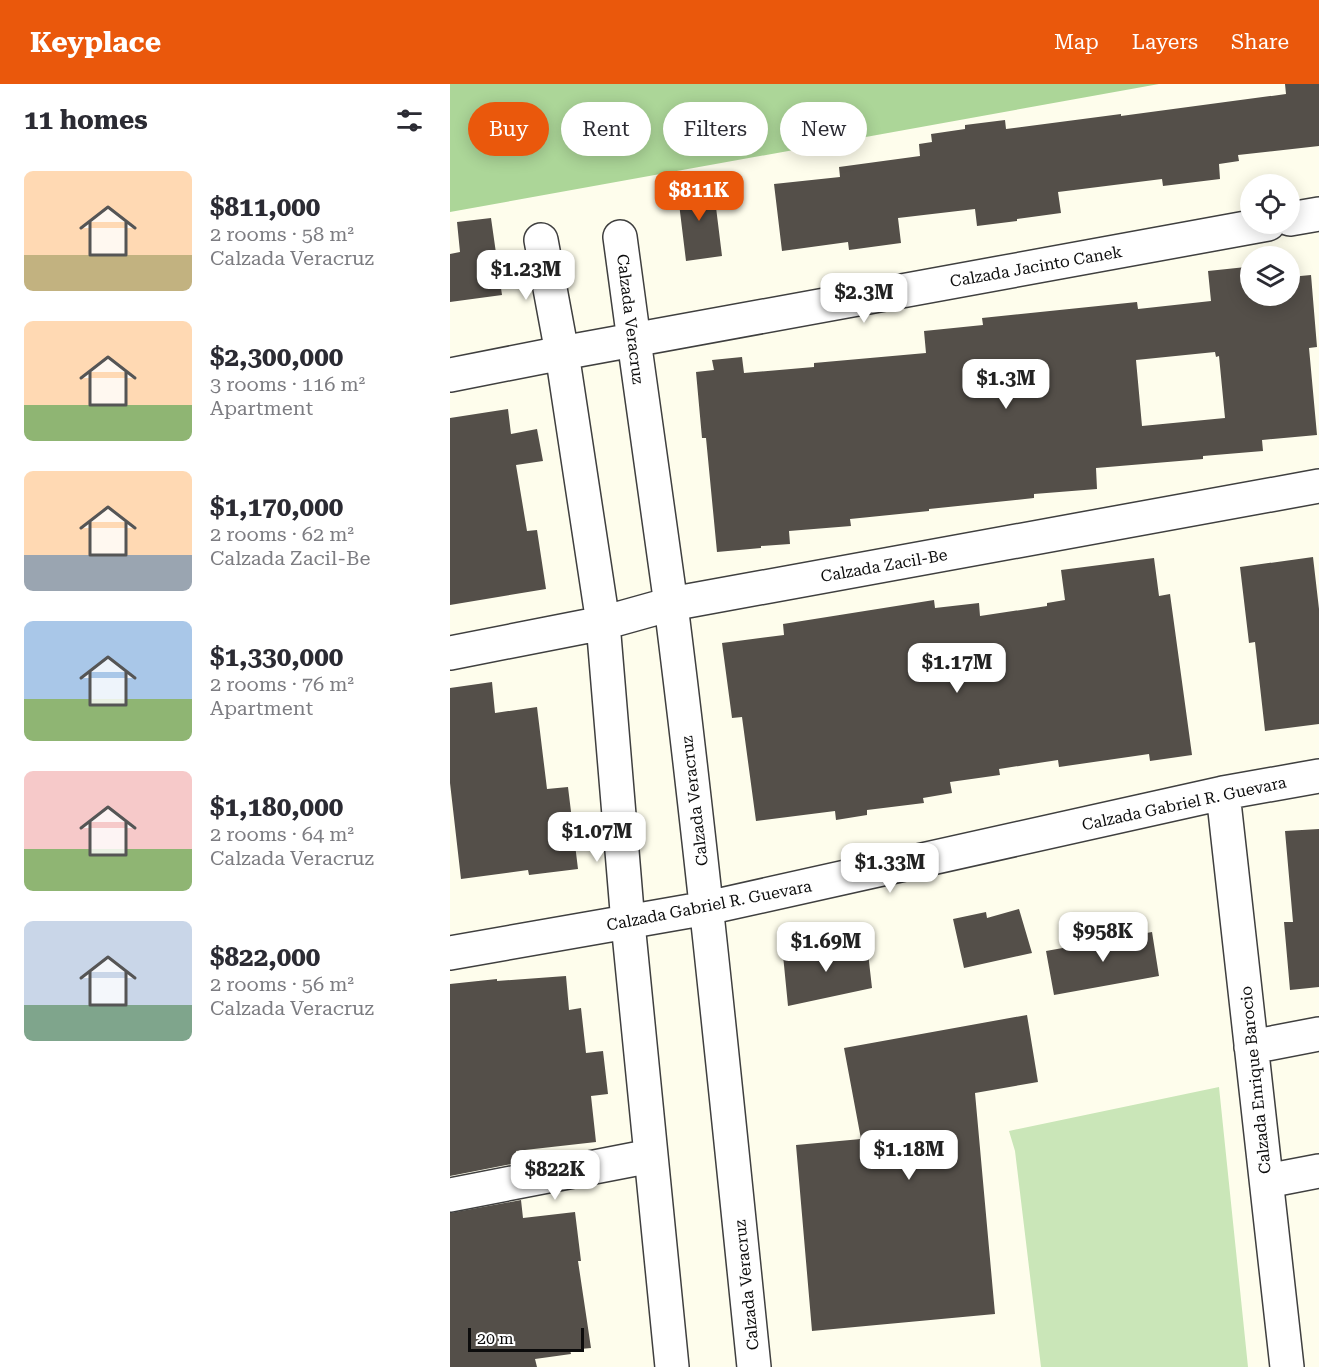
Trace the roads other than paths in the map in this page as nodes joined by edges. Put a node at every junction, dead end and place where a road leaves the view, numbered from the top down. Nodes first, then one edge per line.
1 (1319, 214) edge
2 (1300, 217) edge
3 (1240, 229) edge
4 (620, 237) dead end
5 (541, 240) dead end
6 (633, 340) junction
7 (562, 353) junction
8 (450, 375) edge
9 (1319, 486) edge
10 (671, 604) junction
11 (603, 623) junction
12 (450, 652) edge
13 (1319, 776) edge
14 (1223, 793) junction
15 (707, 908) junction
16 (628, 923) junction
17 (450, 953) edge
18 (1319, 1034) edge
19 (1251, 1047) junction
20 (651, 1156) junction
21 (1319, 1171) edge
22 (1267, 1181) junction
23 (450, 1196) edge
24 (672, 1367) edge
25 (754, 1367) edge
26 (1287, 1367) edge

1 - 2 street
3 - 6 street, Calzada Jacinto Canek
4 - 6 street, Calzada Veracruz
5 - 7 street
6 - 7 street, Calzada Jacinto Canek
6 - 10 street, Calzada Veracruz
7 - 8 street, Calzada Jacinto Canek
7 - 11 street
9 - 10 street, Calzada Zacil-Be
10 - 11 street, Calzada Zacil-Be
10 - 15 street, Calzada Veracruz
11 - 12 street, Calzada Zacil-Be
11 - 16 street
13 - 14 street, Calzada Gabriel R. Guevara
14 - 15 street, Calzada Gabriel R. Guevara
14 - 19 street, Calzada Enrique Barocio
15 - 16 street, Calzada Gabriel R. Guevara
15 - 25 street, Calzada Veracruz
16 - 17 street, Calzada Gabriel R. Guevara
16 - 20 street
18 - 19 street
19 - 22 street, Calzada Enrique Barocio
20 - 23 street
20 - 24 street
21 - 22 street
22 - 26 street, Calzada Enrique Barocio

